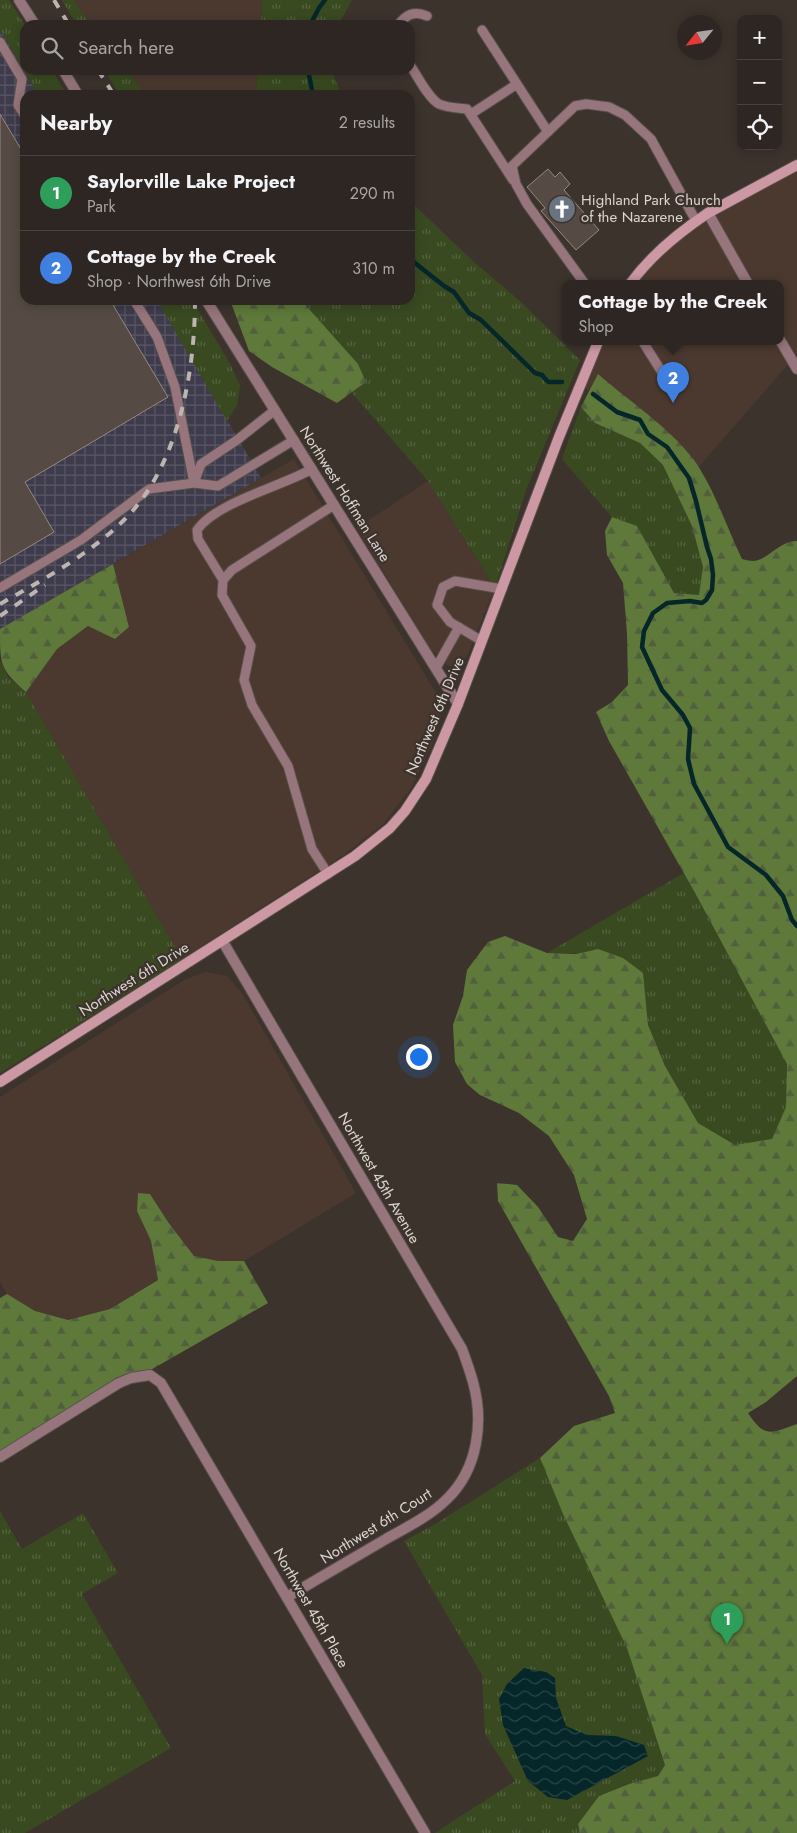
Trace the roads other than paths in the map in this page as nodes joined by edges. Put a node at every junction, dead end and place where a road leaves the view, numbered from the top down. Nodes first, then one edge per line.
1 (19, 0) edge
2 (427, 16) dead end
3 (31, 20) edge
4 (402, 20) edge
5 (482, 30) dead end
6 (0, 42) edge
7 (415, 72) edge
8 (66, 75) edge
9 (517, 84) junction
10 (20, 90) edge
11 (75, 90) edge
12 (20, 92) edge
13 (20, 108) edge
14 (471, 114) junction
15 (548, 132) junction
16 (797, 165) edge
17 (516, 184) junction
18 (708, 213) junction
19 (696, 221) junction
20 (582, 280) edge
21 (633, 280) edge
22 (746, 280) edge
23 (137, 305) edge
24 (209, 305) edge
25 (597, 345) edge
26 (644, 345) edge
27 (783, 345) edge
28 (797, 369) edge
29 (668, 382) dead end
30 (275, 410) junction
31 (294, 440) junction
32 (312, 469) junction
33 (194, 483) junction
34 (334, 505) junction
35 (223, 580) junction
36 (0, 588) edge
37 (502, 589) junction
38 (459, 627) junction
39 (482, 641) junction
40 (436, 668) junction
41 (458, 704) junction
42 (328, 874) junction
43 (222, 942) junction
44 (0, 1082) edge
45 (477, 1440) joint
46 (0, 1457) edge
47 (287, 1597) junction
48 (425, 1833) edge

1 - 3 street
2 - 4 lane
5 - 9 lane
6 - 10 lane
7 - 14 lane
8 - 11 street
9 - 14 lane
9 - 15 lane
12 - 13 lane
14 - 17 lane
15 - 17 lane
15 - 19 lane
16 - 18 main road
17 - 20 lane
18 - 19 main road
18 - 22 street
19 - 21 main road
23 - 33 lane
24 - 30 street, Northwest Hoffman Lane
25 - 37 main road, Northwest 6th Drive
26 - 29 lane
27 - 28 street
30 - 31 street, Northwest Hoffman Lane
30 - 33 lane
31 - 32 street, Northwest Hoffman Lane
31 - 33 lane
32 - 34 street, Northwest Hoffman Lane
32 - 35 lane
33 - 36 lane
34 - 35 lane
34 - 40 street, Northwest Hoffman Lane
35 - 42 lane
37 - 38 lane
37 - 39 main road, Northwest 6th Drive
38 - 39 lane
38 - 40 lane
39 - 41 main road, Northwest 6th Drive
40 - 41 street, Northwest Hoffman Lane
41 - 42 main road, Northwest 6th Drive
42 - 43 main road, Northwest 6th Drive
43 - 44 main road, Northwest 6th Drive
43 - 45 street, Northwest 45th Avenue
45 - 47 street, Northwest 6th Court
46 - 47 street, Northwest 45th Place
47 - 48 street, Northwest 45th Place

